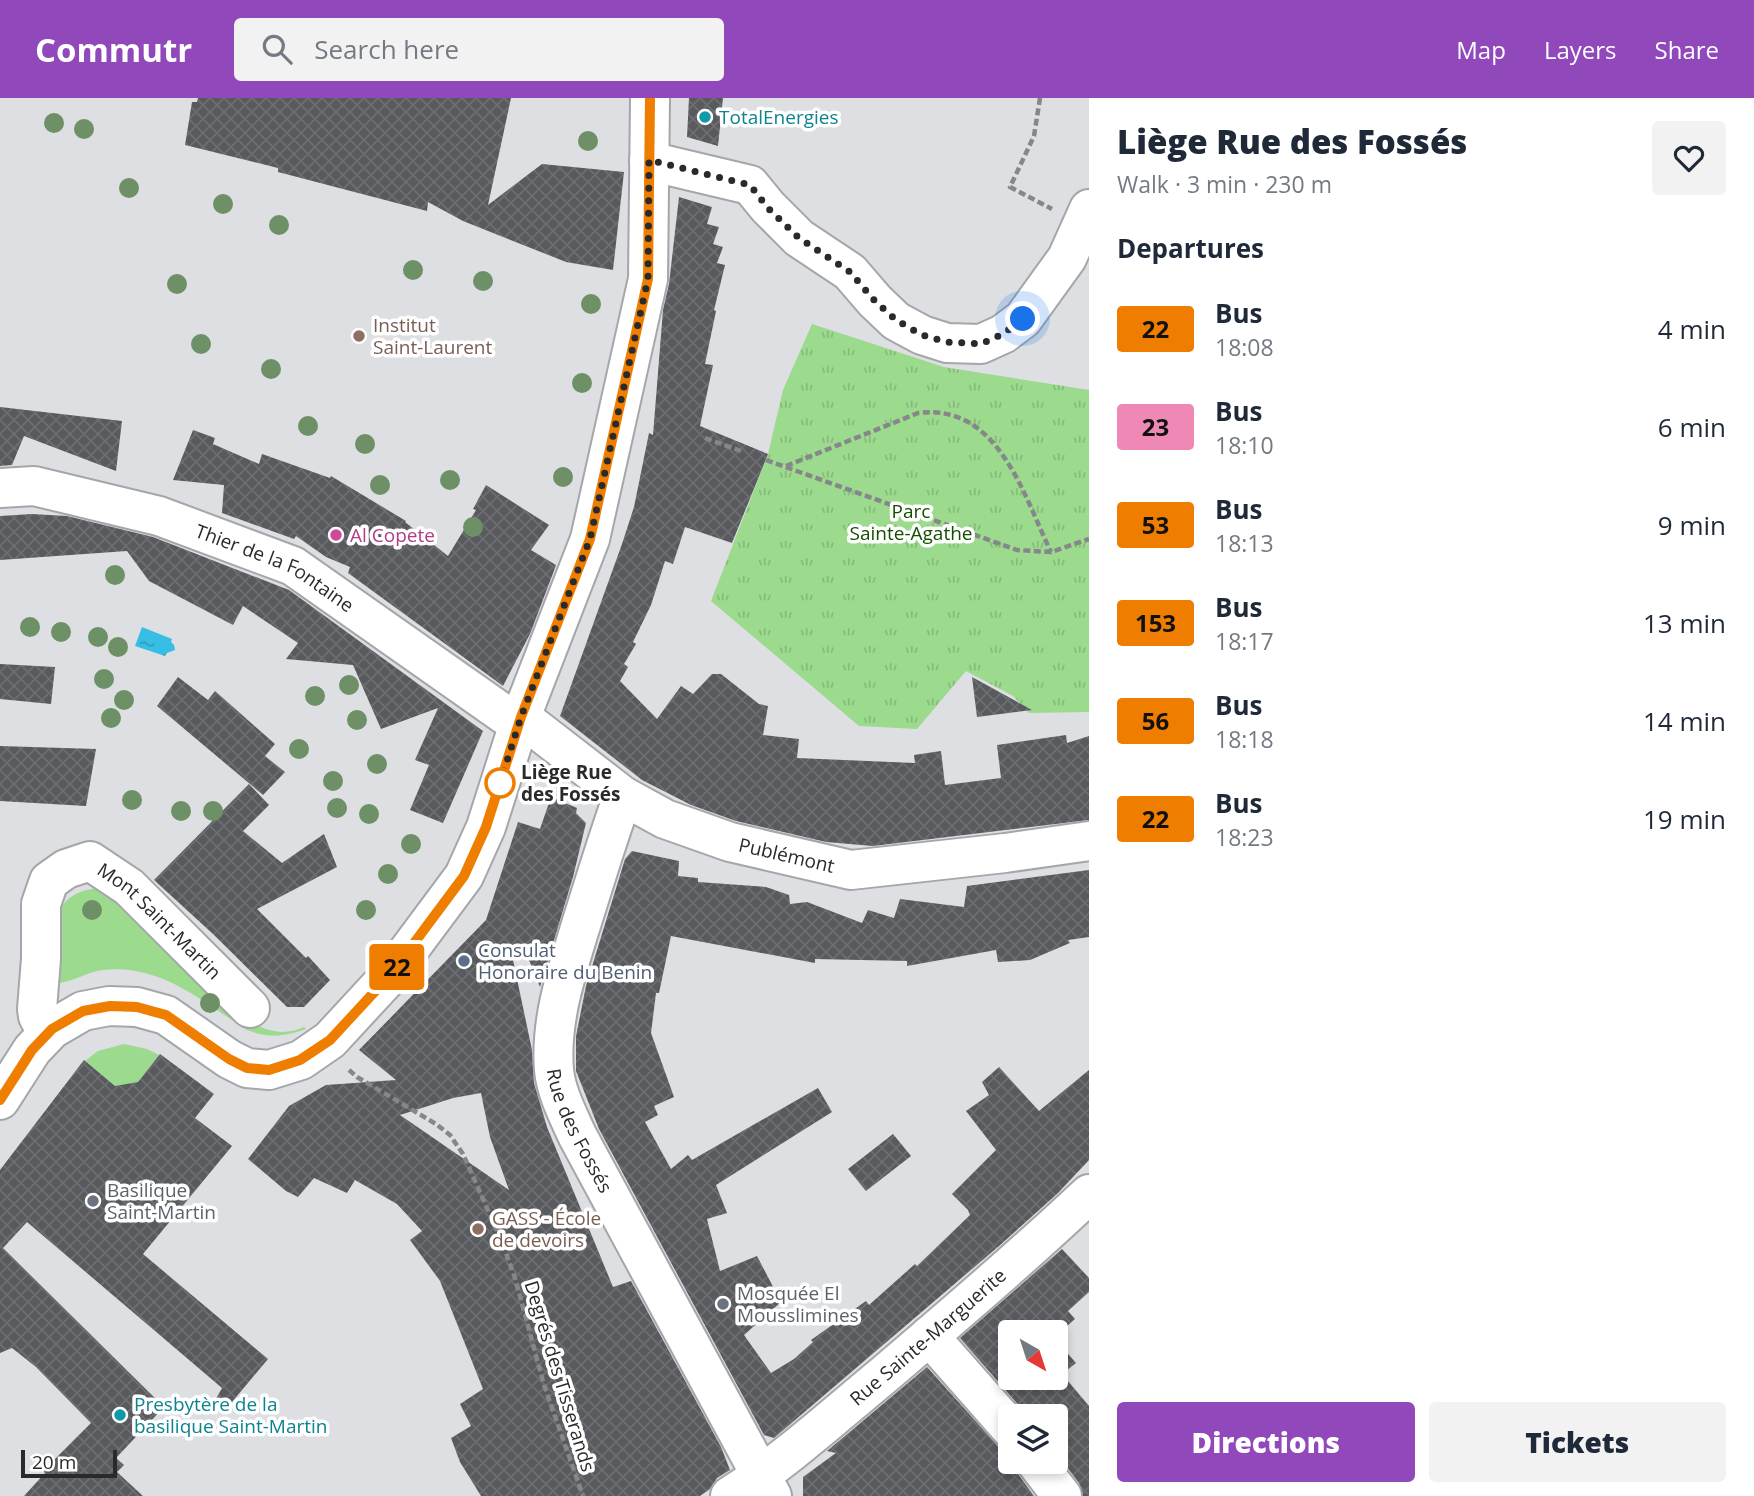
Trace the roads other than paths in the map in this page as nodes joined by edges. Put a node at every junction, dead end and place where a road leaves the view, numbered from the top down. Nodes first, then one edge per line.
1 (650, 98) edge
2 (649, 160) junction
3 (1085, 217) edge
4 (0, 488) edge
5 (521, 717) junction
6 (623, 796) junction
7 (1089, 841) edge
8 (250, 1008) dead end
9 (47, 1033) junction
10 (0, 1100) edge
11 (1089, 1194) edge
12 (929, 1336) junction
13 (998, 1414) edge
14 (1045, 1474) edge
15 (755, 1489) edge
16 (1062, 1496) edge

1 - 2 street
2 - 3 street
2 - 5 street
4 - 5 street, Thier de la Fontaine
5 - 6 street, Publémont
5 - 9 street
6 - 7 street, Publémont
6 - 15 street, Rue des Fossés
8 - 9 street, Mont Saint-Martin
9 - 10 street
11 - 12 street, Rue Sainte-Marguerite
12 - 13 street
12 - 15 street, Rue Sainte-Marguerite
14 - 16 street

